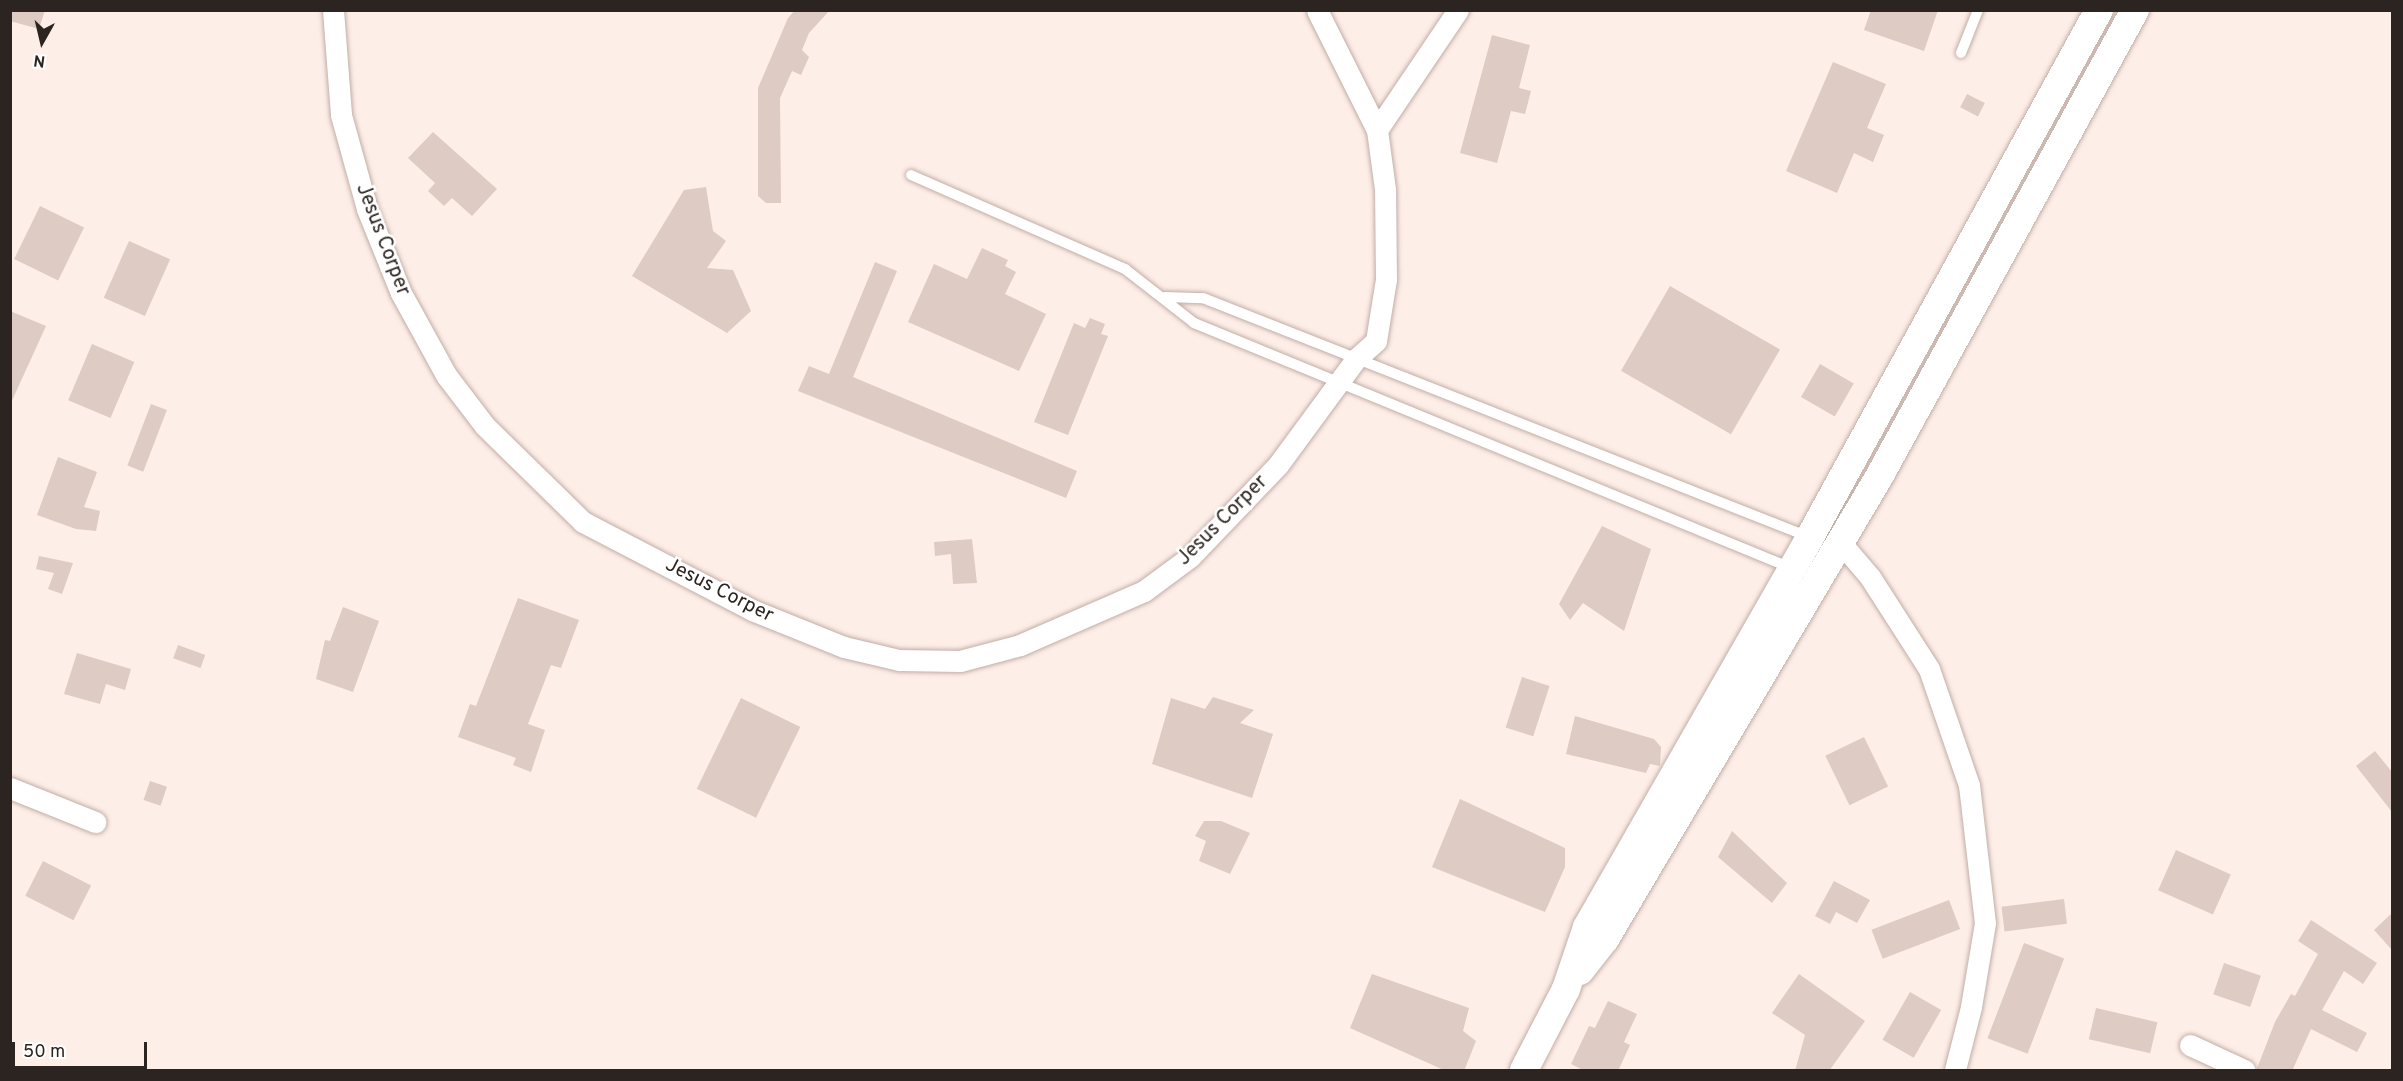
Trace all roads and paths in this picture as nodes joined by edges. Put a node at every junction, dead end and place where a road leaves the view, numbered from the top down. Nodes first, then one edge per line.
1 (333, 10) edge
2 (1317, 10) edge
3 (1458, 10) edge
4 (1978, 10) edge
5 (2099, 10) edge
6 (2135, 10) edge
7 (1962, 53) dead end
8 (1377, 130) junction
9 (911, 175) dead end
10 (1165, 297) junction
11 (1356, 359) junction
12 (1341, 382) junction
13 (1826, 545) junction
14 (1805, 574) junction
15 (10, 788) edge
16 (95, 822) dead end
17 (2190, 1045) dead end
18 (1524, 1071) edge
19 (1955, 1071) edge
20 (2244, 1071) edge

1 - 12 street, Jesus Corper
2 - 8 street, Jesus Corper
3 - 8 street
4 - 7 lane
5 - 13 street
6 - 13 street
8 - 11 street, Jesus Corper
9 - 10 lane
10 - 11 lane
10 - 12 lane
11 - 12 street, Jesus Corper
11 - 13 lane
12 - 14 lane
13 - 14 street
13 - 19 street
14 - 18 street
15 - 16 street
17 - 20 street

